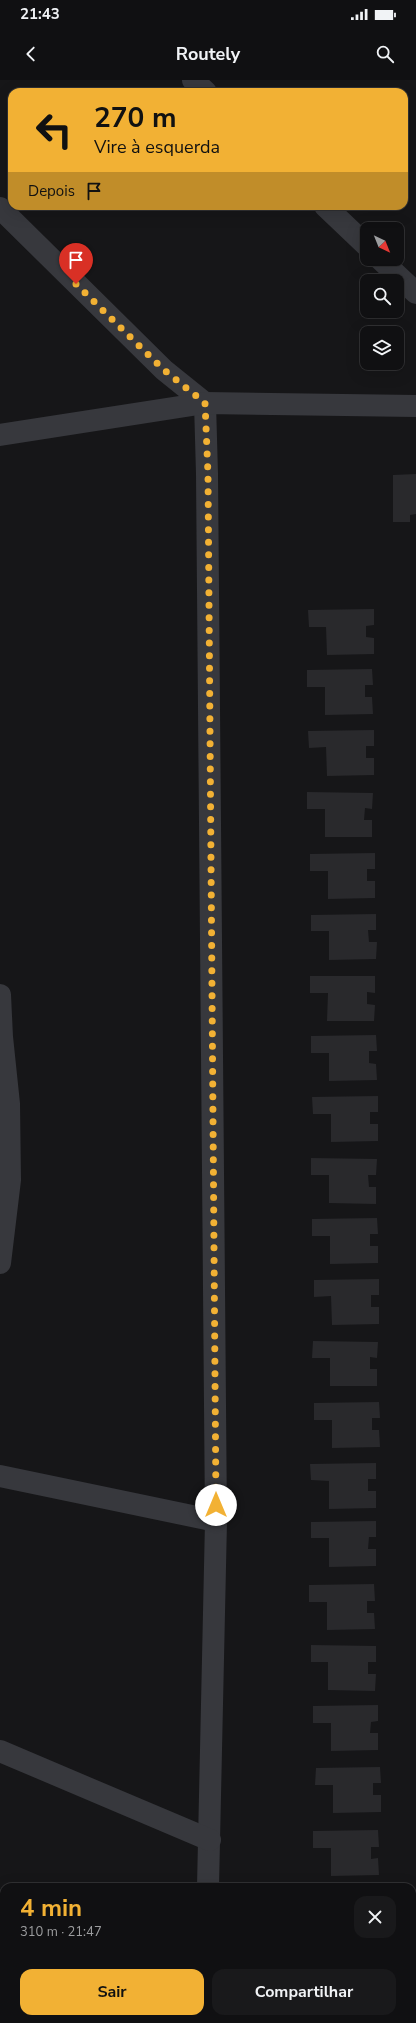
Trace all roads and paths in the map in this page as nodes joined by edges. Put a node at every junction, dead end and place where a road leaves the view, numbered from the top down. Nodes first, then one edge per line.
1 (193, 80) edge
2 (202, 88) edge
3 (0, 208) edge
4 (329, 210) edge
5 (360, 239) edge
6 (387, 266) edge
7 (416, 293) edge
8 (205, 403) junction
9 (416, 406) edge
10 (0, 435) edge
11 (0, 995) edge
12 (1, 1038) edge
13 (0, 1262) edge
14 (0, 1476) edge
15 (216, 1521) junction
16 (0, 1751) edge
17 (210, 1840) junction
18 (208, 1883) edge

1 - 2 street
3 - 8 street
4 - 5 street
6 - 7 street
8 - 9 street
8 - 10 street
8 - 15 street
11 - 12 street
12 - 13 street
14 - 15 street
15 - 17 street
16 - 17 street
17 - 18 street

